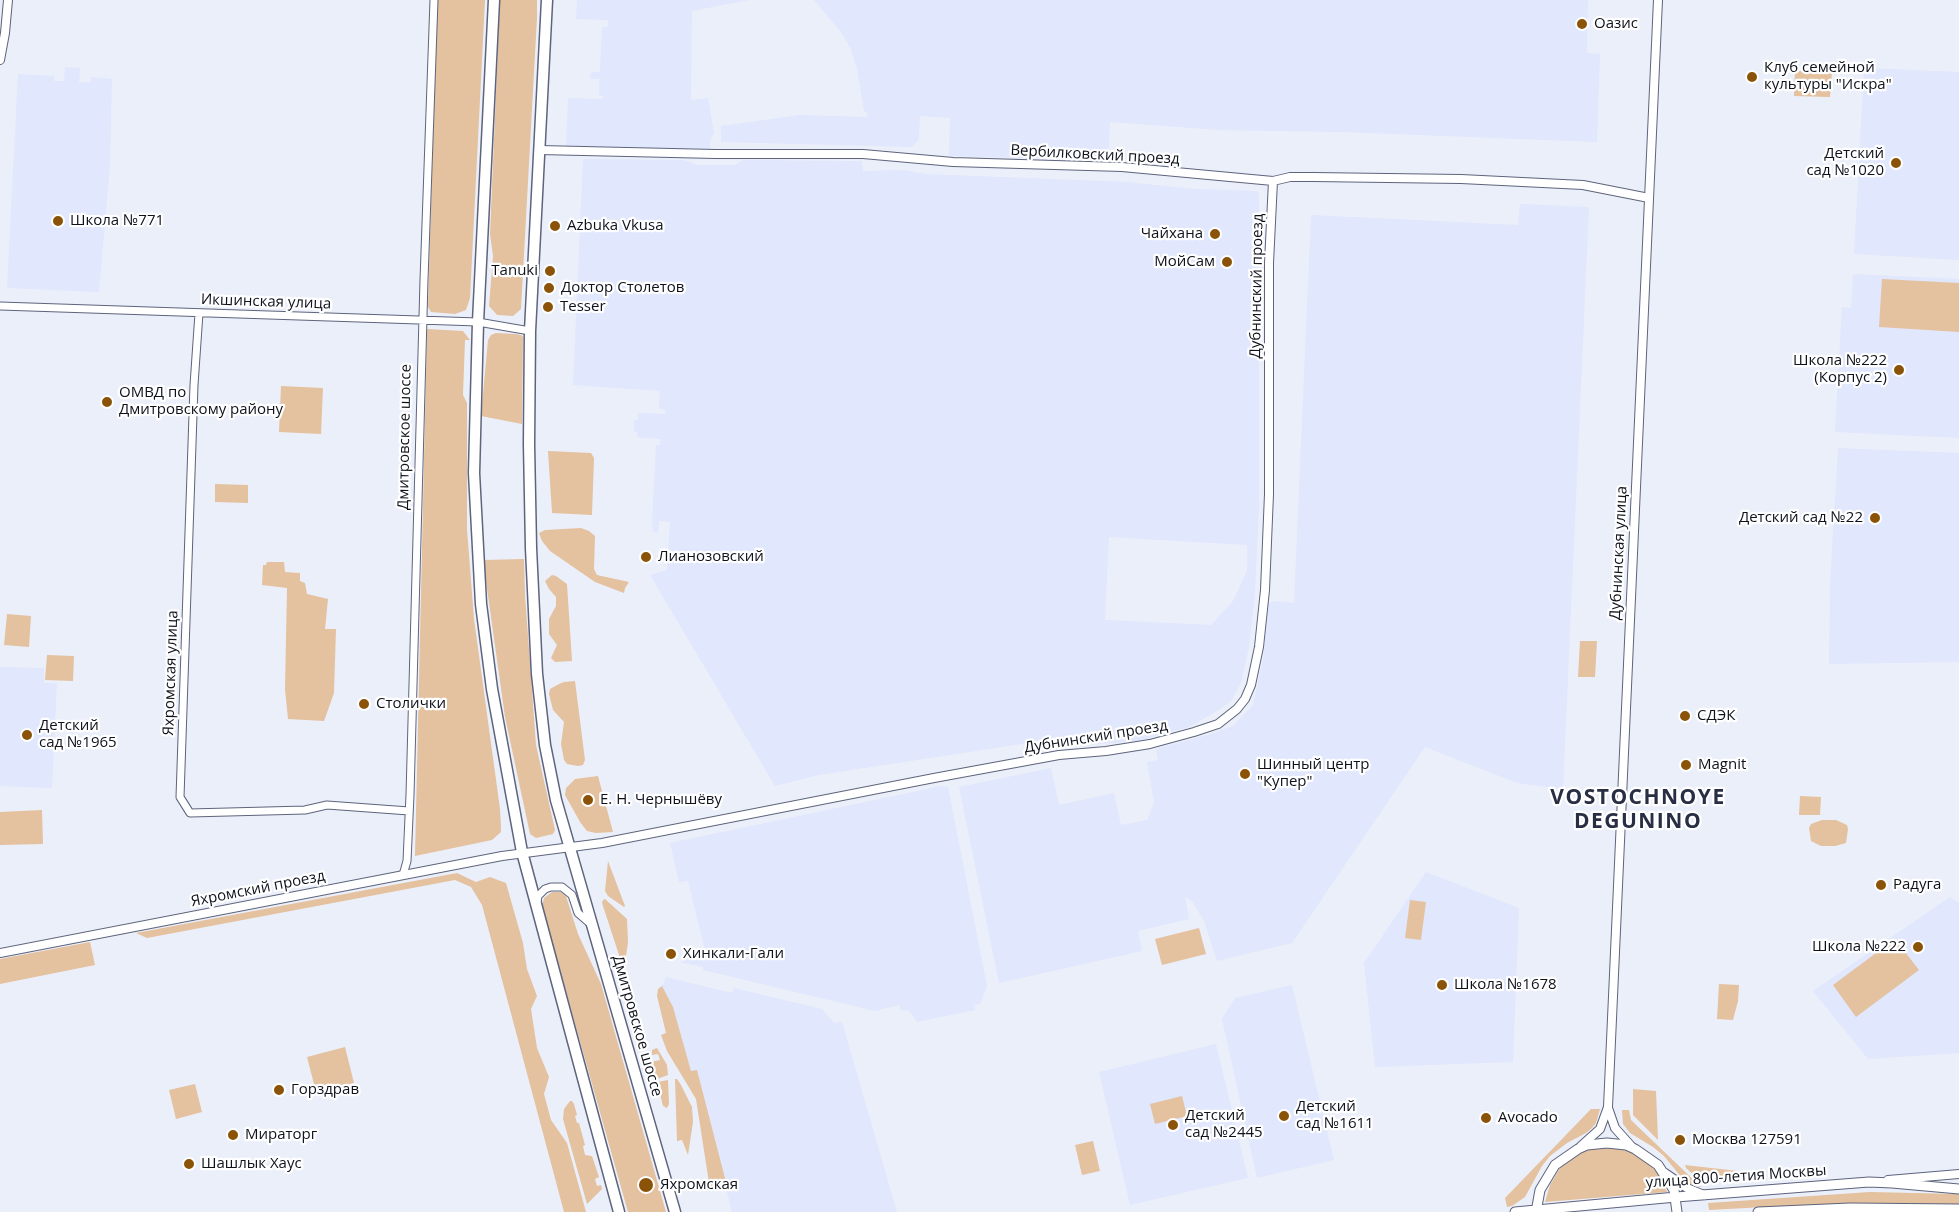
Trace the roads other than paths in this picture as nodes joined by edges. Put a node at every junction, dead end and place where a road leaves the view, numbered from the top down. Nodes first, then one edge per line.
1 (8, 0) edge
2 (434, 0) edge
3 (494, 0) edge
4 (547, 0) edge
5 (1658, 0) edge
6 (0, 60) edge
7 (539, 150) junction
8 (1273, 181) junction
9 (1649, 198) junction
10 (0, 306) edge
11 (199, 313) junction
12 (423, 320) junction
13 (478, 322) junction
14 (530, 331) junction
15 (409, 811) junction
16 (570, 848) junction
17 (522, 852) junction
18 (403, 875) junction
19 (536, 909) junction
20 (592, 925) junction
21 (0, 952) edge
22 (1608, 1107) junction
23 (1578, 1149) junction
24 (1635, 1149) junction
25 (1665, 1173) junction
26 (1959, 1174) edge
27 (1869, 1182) junction
28 (1959, 1189) edge
29 (1704, 1195) junction
30 (1676, 1197) junction
31 (1536, 1210) edge
32 (1959, 1211) edge
33 (619, 1212) edge
34 (675, 1212) edge
35 (1515, 1212) edge
36 (1677, 1212) edge
37 (1758, 1212) edge

1 - 6 street
2 - 12 street, Дмитровское шоссе
3 - 13 main road
4 - 7 main road, Дмитровское шоссе
5 - 9 street, Дубнинская улица
7 - 8 street, Вербилковский проезд
7 - 14 main road, Дмитровское шоссе
8 - 9 street, Вербилковский проезд
8 - 16 street, Дубнинский проезд
9 - 22 street, Дубнинская улица
10 - 11 street, Икшинская улица
11 - 12 street, Икшинская улица
11 - 15 street, Яхромская улица
12 - 13 street, Икшинская улица
12 - 15 street, Дмитровское шоссе
13 - 14 street, Икшинская улица
13 - 17 main road
14 - 16 main road, Дмитровское шоссе
15 - 18 street, Дмитровское шоссе
16 - 17 street
16 - 20 main road, Дмитровское шоссе
17 - 18 street, Яхромский проезд
17 - 19 main road
18 - 21 street, Яхромский проезд
19 - 20 street
19 - 33 main road
20 - 34 main road, Дмитровское шоссе
22 - 23 street, Дубнинская улица
22 - 24 street, Дубнинская улица
23 - 24 main road
23 - 31 main road
24 - 25 main road
25 - 29 street
25 - 30 main road
26 - 27 street, улица 800-летия Москвы
27 - 28 main road
27 - 29 main road, улица 800-летия Москвы
29 - 30 main road, улица 800-летия Москвы
30 - 31 main road, улица 800-летия Москвы
30 - 36 main road
31 - 35 main road, улица 800-летия Москвы
32 - 37 main road

